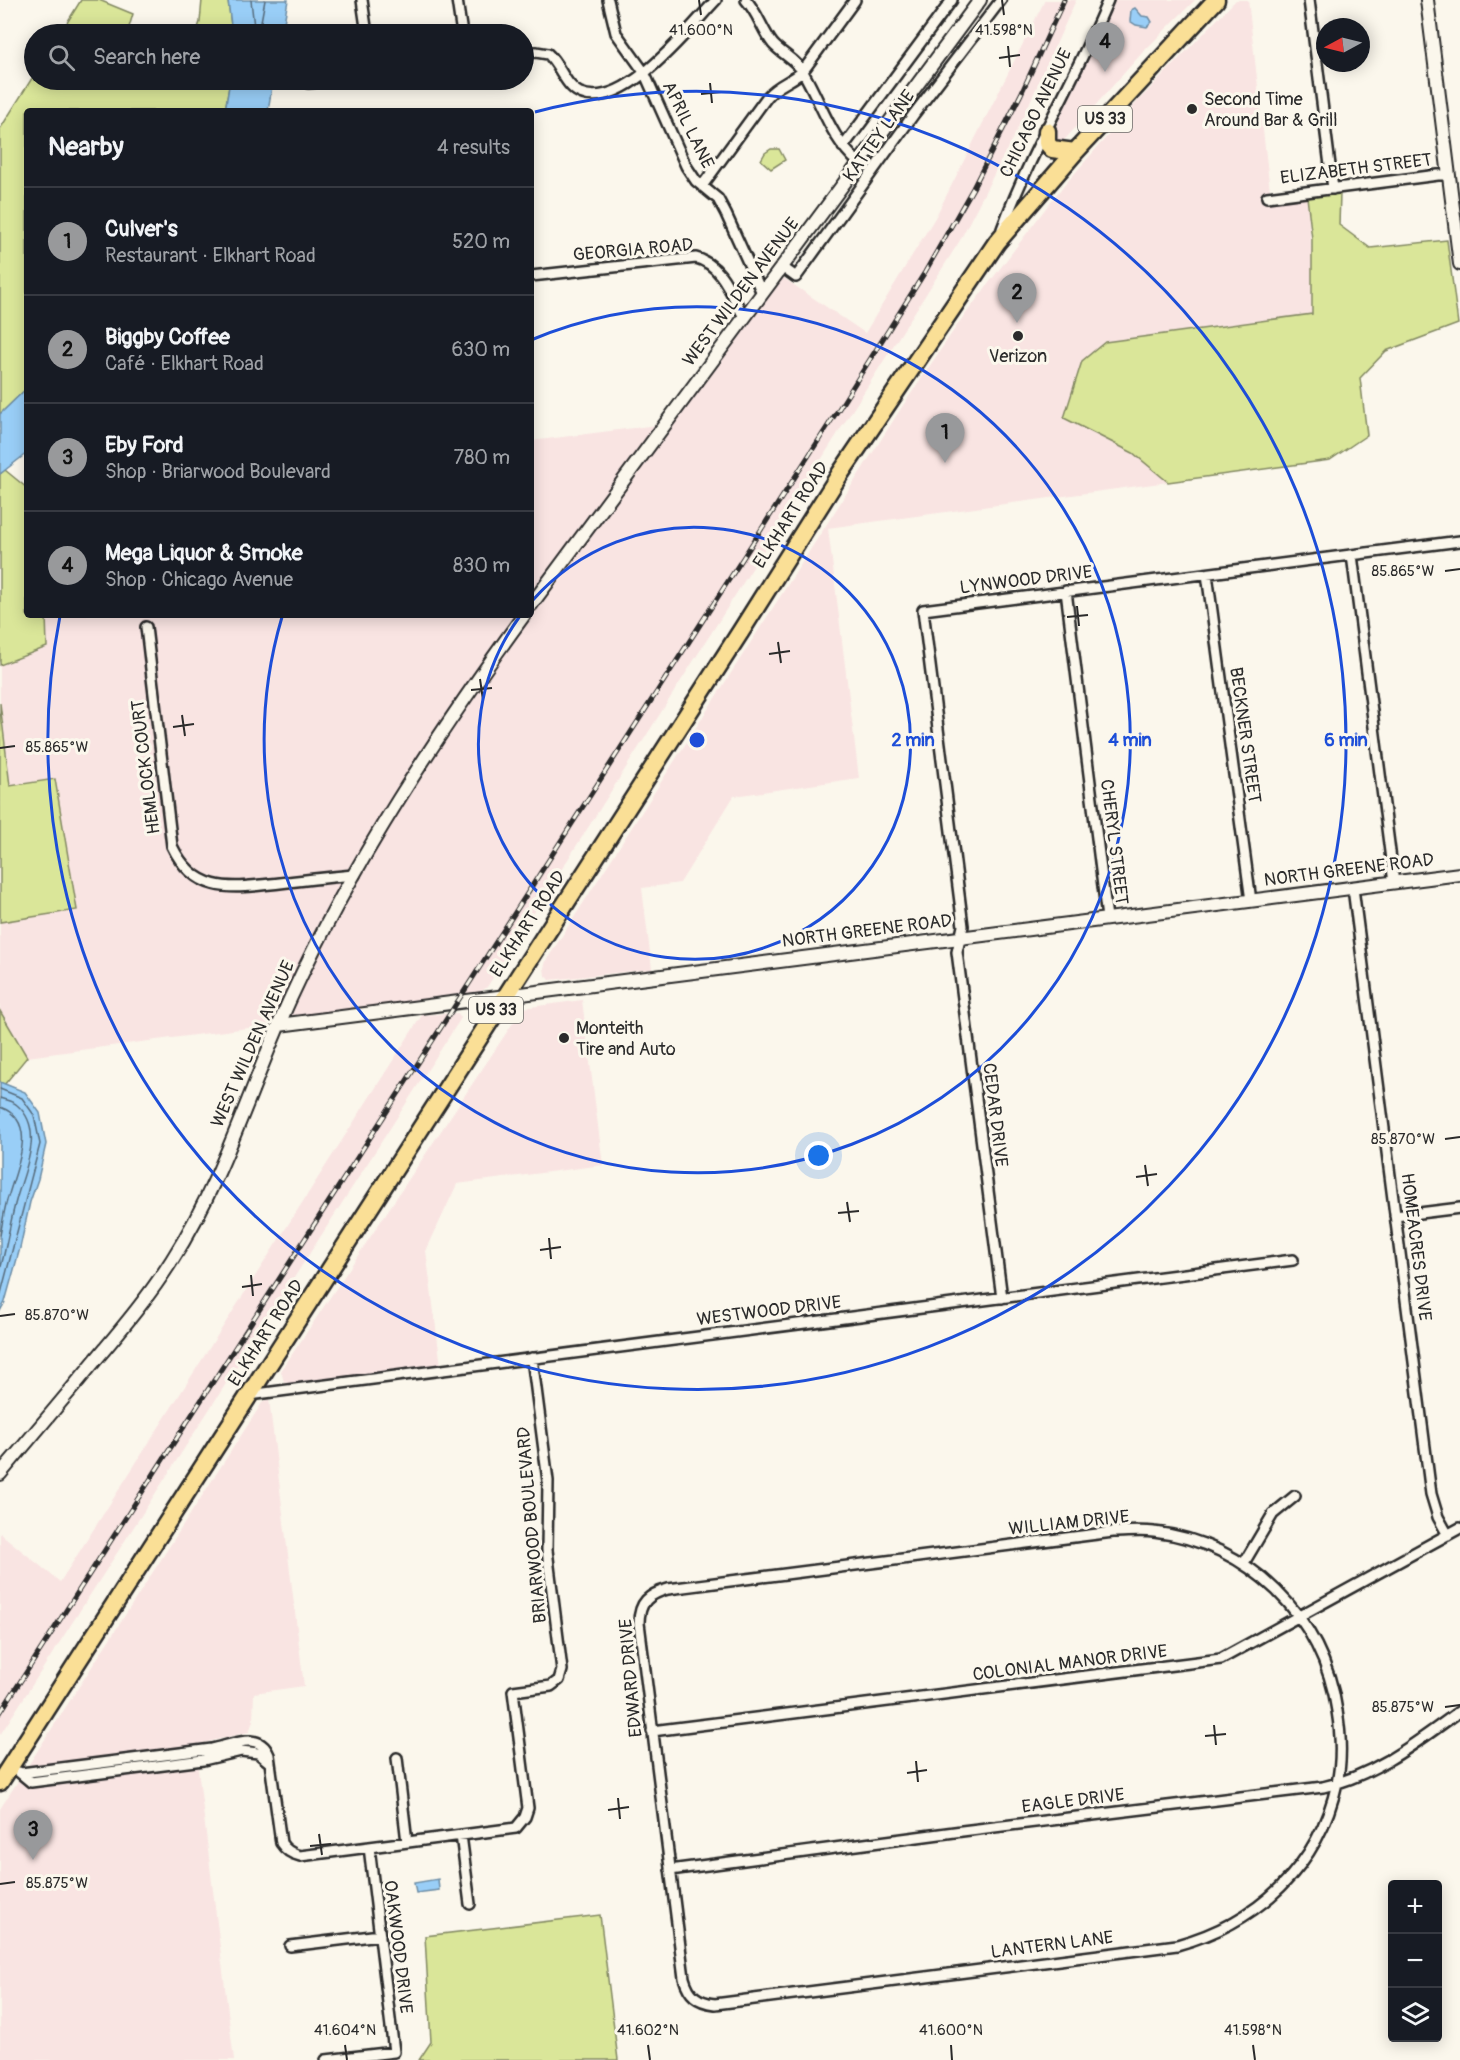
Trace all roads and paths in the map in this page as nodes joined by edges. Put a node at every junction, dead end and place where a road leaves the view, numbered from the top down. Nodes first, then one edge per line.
1 (362, 0) edge
2 (457, 0) edge
3 (608, 0) edge
4 (716, 0) edge
5 (746, 0) edge
6 (855, 0) edge
7 (952, 0) edge
8 (980, 0) edge
9 (1000, 0) edge
10 (1108, 0) edge
11 (1216, 0) edge
12 (1309, 0) edge
13 (1427, 0) edge
14 (366, 24) edge
15 (461, 24) edge
16 (534, 52) edge
17 (803, 70) junction
18 (644, 72) junction
19 (886, 127) junction
20 (1047, 131) junction
21 (898, 136) junction
22 (843, 147) junction
23 (1075, 152) junction
24 (859, 163) junction
25 (1449, 175) junction
26 (702, 186) junction
27 (1333, 189) junction
28 (1267, 197) dead end
29 (997, 242) junction
30 (1460, 264) edge
31 (782, 267) junction
32 (534, 276) edge
33 (762, 293) junction
34 (744, 317) junction
35 (1460, 541) edge
36 (1352, 555) junction
37 (1207, 573) junction
38 (1066, 591) junction
39 (534, 601) edge
40 (522, 618) edge
41 (146, 627) dead end
42 (1460, 874) edge
43 (355, 875) junction
44 (1394, 883) junction
45 (1353, 888) junction
46 (1251, 900) junction
47 (1107, 918) junction
48 (960, 937) junction
49 (505, 997) junction
50 (279, 1025) junction
51 (1460, 1208) edge
52 (1395, 1216) junction
53 (1293, 1260) dead end
54 (1002, 1298) junction
55 (532, 1358) junction
56 (249, 1395) junction
57 (0, 1474) edge
58 (1295, 1496) dead end
59 (1460, 1528) edge
60 (1448, 1535) junction
61 (891, 1560) joint
62 (1244, 1563) junction
63 (1300, 1616) junction
64 (1460, 1711) edge
65 (652, 1731) junction
66 (397, 1758) dead end
67 (15, 1770) junction
68 (0, 1782) edge
69 (1337, 1784) junction
70 (461, 1835) junction
71 (407, 1842) junction
72 (369, 1847) junction
73 (670, 1870) junction
74 (470, 1904) dead end
75 (380, 1935) junction
76 (290, 1946) dead end
77 (695, 1998) joint
78 (326, 2060) edge

1 - 14 street
2 - 15 street
3 - 18 street, APRIL LANE
4 - 18 street
5 - 17 street
6 - 17 street
7 - 22 street
8 - 19 street, WEST WILDEN AVENUE
9 - 21 street, KATTEY LANE
10 - 20 street, CHICAGO AVENUE
11 - 23 highway, US 33
12 - 27 street
13 - 25 street
16 - 18 street
17 - 22 street
17 - 26 street
18 - 26 street, APRIL LANE
19 - 21 street
19 - 24 street, WEST WILDEN AVENUE
20 - 23 highway
20 - 29 street, CHICAGO AVENUE
21 - 31 street, KATTEY LANE
22 - 24 street
23 - 29 highway, US 33
24 - 31 street, WEST WILDEN AVENUE
25 - 27 street, ELIZABETH STREET
25 - 30 street
26 - 33 street, APRIL LANE
27 - 28 street, ELIZABETH STREET
29 - 49 highway, ELKHART ROAD / US 33
31 - 33 street, WEST WILDEN AVENUE
32 - 34 street, GEORGIA ROAD
33 - 34 street, WEST WILDEN AVENUE
34 - 39 street, WEST WILDEN AVENUE
35 - 36 street, LYNWOOD DRIVE
36 - 37 street, LYNWOOD DRIVE
36 - 44 street
37 - 38 street, LYNWOOD DRIVE
37 - 46 street, BECKNER STREET
38 - 47 street, CHERYL STREET
38 - 48 street, LYNWOOD DRIVE
40 - 43 street, WEST WILDEN AVENUE
41 - 43 street, HEMLOCK COURT
42 - 44 street, NORTH GREENE ROAD
43 - 50 street, WEST WILDEN AVENUE
44 - 45 street, NORTH GREENE ROAD
45 - 46 street, NORTH GREENE ROAD
45 - 52 street, HOMEACRES DRIVE
46 - 47 street, NORTH GREENE ROAD
47 - 48 street, NORTH GREENE ROAD
48 - 49 street, NORTH GREENE ROAD
48 - 54 street, CEDAR DRIVE
49 - 50 street, NORTH GREENE ROAD
49 - 56 highway, ELKHART ROAD / US 33
50 - 57 street, WEST WILDEN AVENUE
51 - 52 street
52 - 60 street, HOMEACRES DRIVE
53 - 54 street, WESTWOOD DRIVE
54 - 55 street, WESTWOOD DRIVE
55 - 56 street, WESTWOOD DRIVE
55 - 70 street, BRIARWOOD BOULEVARD
56 - 67 highway, ELKHART ROAD / US 33
58 - 62 street
59 - 60 street, COLONIAL MANOR DRIVE
60 - 63 street, COLONIAL MANOR DRIVE
61 - 62 street, WILLIAM DRIVE
61 - 65 street, EDWARD DRIVE
62 - 63 street, WILLIAM DRIVE
63 - 65 street, COLONIAL MANOR DRIVE
63 - 69 street, WILLIAM DRIVE
64 - 69 street, EAGLE DRIVE
65 - 73 street, EDWARD DRIVE
66 - 71 street
67 - 68 highway, ELKHART ROAD / US 33
67 - 72 street, BRIARWOOD BOULEVARD
69 - 73 street, EAGLE DRIVE
69 - 77 street, LANTERN LANE
70 - 71 street, BRIARWOOD BOULEVARD
70 - 74 street
71 - 72 street, BRIARWOOD BOULEVARD
72 - 75 street, OAKWOOD DRIVE
73 - 77 street, EDWARD DRIVE
75 - 76 street
75 - 78 street, OAKWOOD DRIVE

